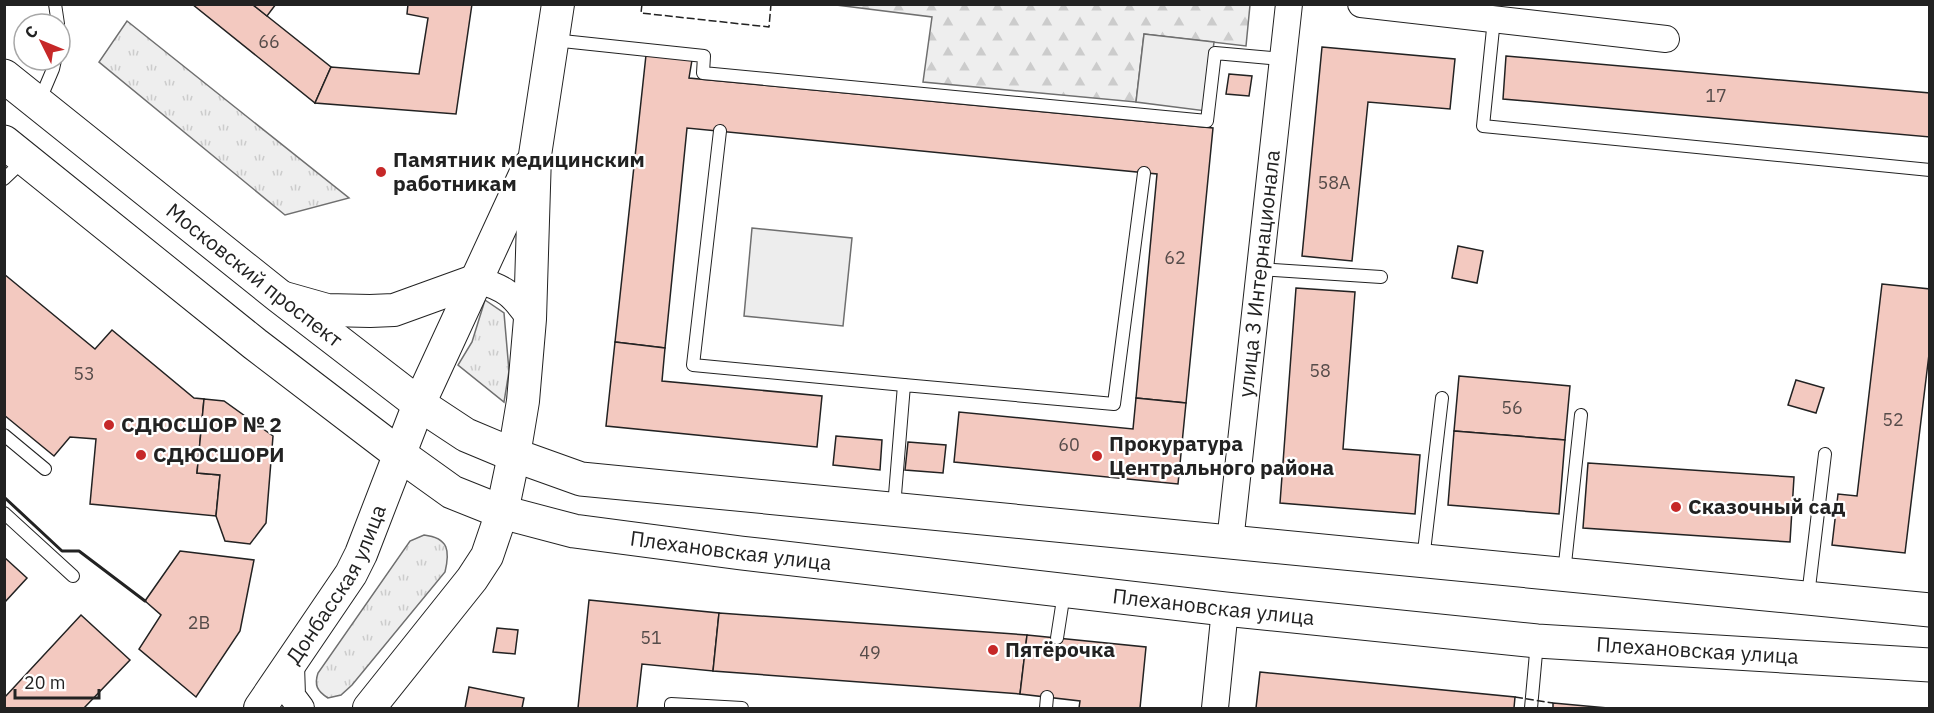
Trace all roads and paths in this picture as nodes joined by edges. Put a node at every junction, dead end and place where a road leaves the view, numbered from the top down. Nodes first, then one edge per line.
1 (558, 4) edge
2 (1288, 4) edge
3 (1361, 4) edge
4 (1494, 19) junction
5 (1666, 39) dead end
6 (552, 40) junction
7 (1282, 59) junction
8 (52, 72) edge
9 (4, 76) edge
10 (39, 103) junction
11 (720, 131) dead end
12 (535, 155) junction
13 (11, 160) edge
14 (1929, 170) edge
15 (1144, 173) dead end
16 (1260, 269) junction
17 (1381, 277) dead end
18 (477, 280) junction
19 (279, 296) junction
20 (530, 319) junction
21 (904, 385) junction
22 (1442, 398) dead end
23 (419, 404) junction
24 (1581, 415) dead end
25 (4, 435) edge
26 (399, 454) junction
27 (1825, 454) dead end
28 (514, 455) junction
29 (45, 469) dead end
30 (894, 508) junction
31 (502, 512) junction
32 (4, 513) edge
33 (1230, 542) junction
34 (1423, 561) junction
35 (1564, 574) junction
36 (73, 576) dead end
37 (1064, 592) junction
38 (1808, 599) junction
39 (1225, 609) junction
40 (1929, 610) edge
41 (1057, 638) dead end
42 (1538, 641) junction
43 (291, 664) junction
44 (1929, 665) edge
45 (260, 708) edge
46 (301, 708) edge
47 (369, 708) edge
48 (671, 708) edge
49 (742, 708) edge
50 (1215, 708) edge
51 (1531, 708) edge

1 - 6 street
2 - 7 street, улица 3 Интернационала
3 - 4 street
4 - 5 street
4 - 14 lane
6 - 7 lane
6 - 12 street
7 - 16 street, улица 3 Интернационала
8 - 10 lane
9 - 10 main road, Московский проспект
10 - 19 main road, Московский проспект
11 - 21 lane
12 - 18 street, Донбасская улица
12 - 20 street
13 - 26 main road
15 - 21 lane
16 - 17 lane
16 - 33 street, улица 3 Интернационала
18 - 19 street
18 - 20 street
18 - 23 street, Донбасская улица
19 - 23 main road, Московский проспект
20 - 28 street
21 - 30 lane
22 - 34 lane
23 - 26 street, Донбасская улица
23 - 28 main road, Московский проспект
24 - 35 lane
25 - 29 lane
26 - 31 main road
26 - 43 street, Донбасская улица
27 - 38 lane
28 - 30 main road
28 - 31 street
30 - 33 main road
31 - 37 main road, Плехановская улица
31 - 47 street
32 - 36 lane
33 - 34 main road
34 - 35 main road
35 - 38 main road
37 - 39 main road, Плехановская улица
37 - 41 lane
38 - 40 main road
39 - 42 main road, Плехановская улица
39 - 50 street
42 - 44 main road, Плехановская улица
42 - 51 lane
43 - 45 street, Донбасская улица
43 - 46 street
48 - 49 lane

